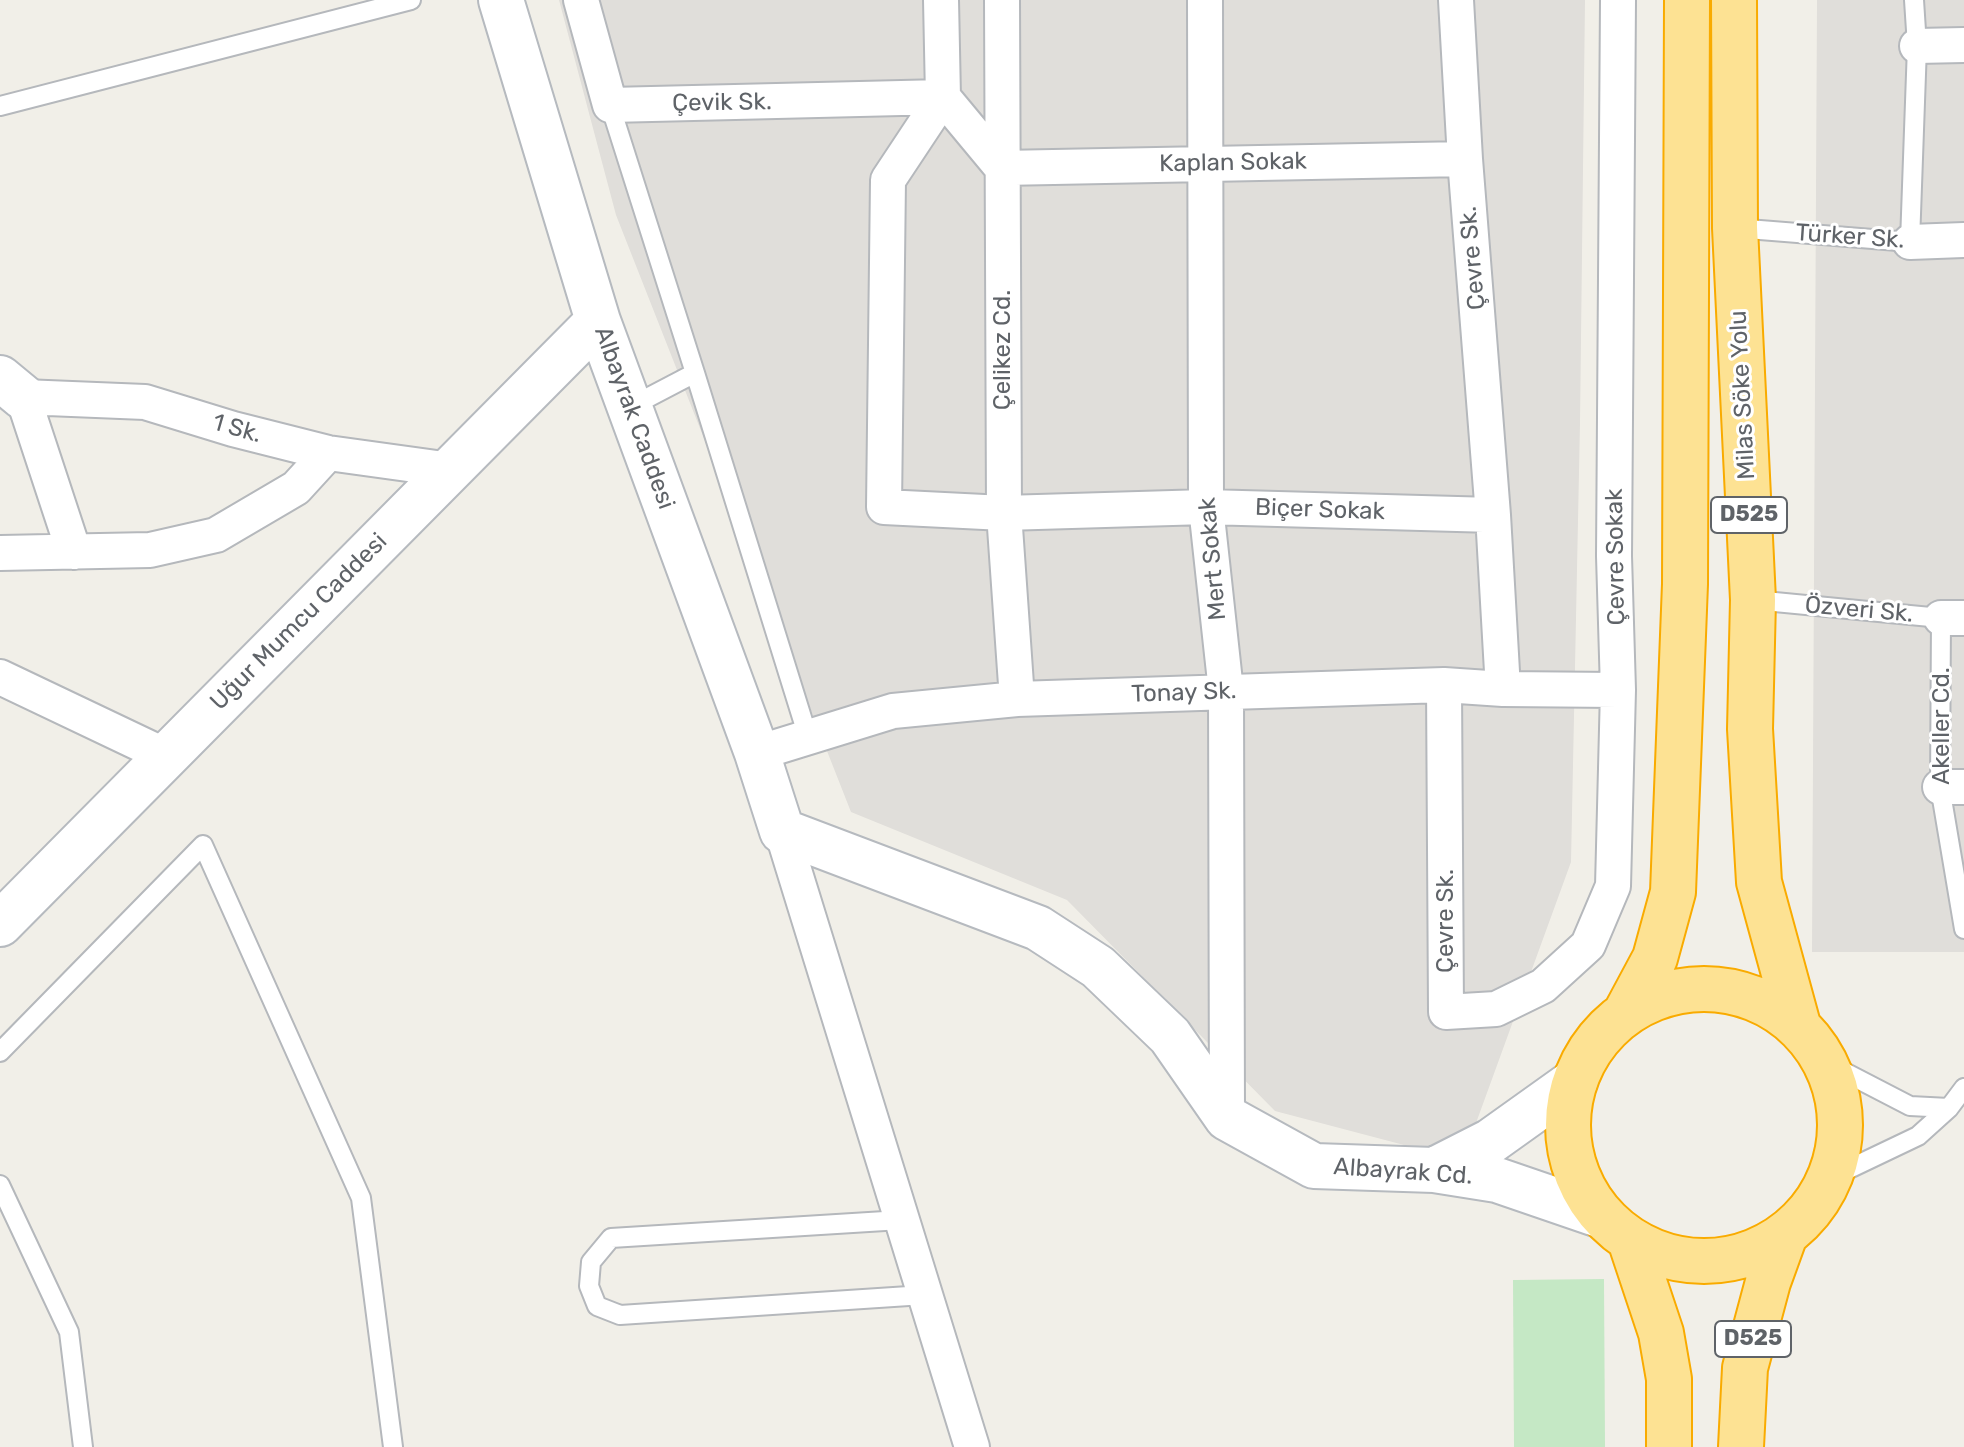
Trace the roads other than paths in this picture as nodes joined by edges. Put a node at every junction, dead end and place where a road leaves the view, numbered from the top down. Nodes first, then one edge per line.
1 (411, 0) edge
2 (501, 0) edge
3 (581, 0) edge
4 (941, 0) edge
5 (1002, 0) edge
6 (1205, 0) edge
7 (1456, 0) edge
8 (1618, 0) edge
9 (1687, 0) edge
10 (1734, 0) edge
11 (1914, 0) edge
12 (1964, 45) edge
13 (1917, 46) junction
14 (943, 97) junction
15 (610, 105) junction
16 (0, 106) edge
17 (1465, 159) junction
18 (1206, 163) junction
19 (1002, 168) junction
20 (1735, 228) junction
21 (1964, 240) edge
22 (1910, 242) junction
23 (598, 321) junction
24 (695, 373) junction
25 (11, 388) edge
26 (630, 407) junction
27 (328, 453) junction
28 (451, 470) junction
29 (1206, 507) junction
30 (1004, 513) junction
31 (1493, 515) junction
32 (74, 552) junction
33 (0, 553) edge
34 (1753, 600) junction
35 (1953, 618) edge
36 (0, 677) edge
37 (1444, 685) junction
38 (1503, 689) junction
39 (1618, 690) junction
40 (1226, 691) junction
41 (1017, 699) junction
42 (808, 737) junction
43 (757, 753) junction
44 (166, 756) junction
45 (1952, 787) edge
46 (782, 831) junction
47 (2, 920) edge
48 (1964, 929) edge
49 (1446, 1012) joint
50 (1625, 1014) junction
51 (1798, 1025) junction
52 (0, 1052) edge
53 (1825, 1062) junction
54 (1575, 1081) junction
55 (1964, 1088) edge
56 (1949, 1108) junction
57 (1227, 1118) junction
58 (1434, 1170) junction
59 (1830, 1178) junction
60 (0, 1185) edge
61 (901, 1220) junction
62 (1616, 1228) junction
63 (1785, 1235) junction
64 (924, 1295) junction
65 (83, 1447) edge
66 (393, 1447) edge
67 (972, 1447) edge
68 (1669, 1447) edge
69 (1741, 1447) edge

1 - 16 lane
2 - 23 street, Albayrak Caddesi
3 - 15 street
4 - 14 street
5 - 19 street, Çelikez Cd.
6 - 18 street, Mert Sokak
7 - 17 street, Çevre Sk.
8 - 39 street, Çevre Sokak
9 - 50 highway, D525
10 - 20 highway, Milas Söke Yolu / D525
11 - 13 lane
12 - 13 street
13 - 22 lane
14 - 15 street, Çevik Sk.
14 - 19 street
14 - 30 street, Biçer Sokak
15 - 24 lane
17 - 18 street, Kaplan Sokak
17 - 31 street, Çevre Sk.
18 - 19 street, Kaplan Sokak
18 - 29 street, Mert Sokak
19 - 30 street, Çelikez Cd.
20 - 22 lane, Türker Sk.
20 - 34 highway, Milas Söke Yolu / D525
21 - 22 street, Türker Sk.
23 - 26 street, Albayrak Caddesi
23 - 28 street, Uğur Mumcu Caddesi
24 - 26 lane
24 - 42 lane
25 - 27 street, 1 Sk.
25 - 32 street
26 - 43 street, Albayrak Caddesi
27 - 28 street, 1 Sk.
27 - 32 street
28 - 44 street, Uğur Mumcu Caddesi
29 - 30 street, Biçer Sokak
29 - 31 street, Biçer Sokak
29 - 40 street, Mert Sokak
30 - 41 street, Çelikez Cd.
31 - 38 street, Çevre Sk.
32 - 33 street
34 - 35 lane, Özveri Sk.
34 - 51 highway, Milas Söke Yolu / D525
35 - 45 lane, Akeller Cd.
36 - 44 street
37 - 38 street, Tonay Sk.
37 - 40 street, Tonay Sk.
37 - 49 street, Çevre Sk.
38 - 39 street, Tonay Sk.
39 - 49 street, Çevre Sokak
40 - 41 street, Tonay Sk.
40 - 57 street, Mert Sokak
41 - 42 street, Tonay Sk.
42 - 43 street, Tonay Sk.
43 - 46 street, Albayrak Caddesi
44 - 47 street, Uğur Mumcu Caddesi
45 - 48 lane, Akeller Cd.
46 - 57 street, Albayrak Cd.
46 - 61 street
50 - 51 highway
50 - 54 highway
51 - 53 highway
52 - 66 lane
53 - 56 lane
53 - 59 highway
54 - 58 street
54 - 62 highway
55 - 56 lane
56 - 59 lane
57 - 58 street, Albayrak Cd.
58 - 62 street, Albayrak Cd.
59 - 63 highway
60 - 65 lane
61 - 64 street
61 - 64 lane
62 - 63 highway
62 - 68 highway
63 - 69 highway, D525
64 - 67 street

